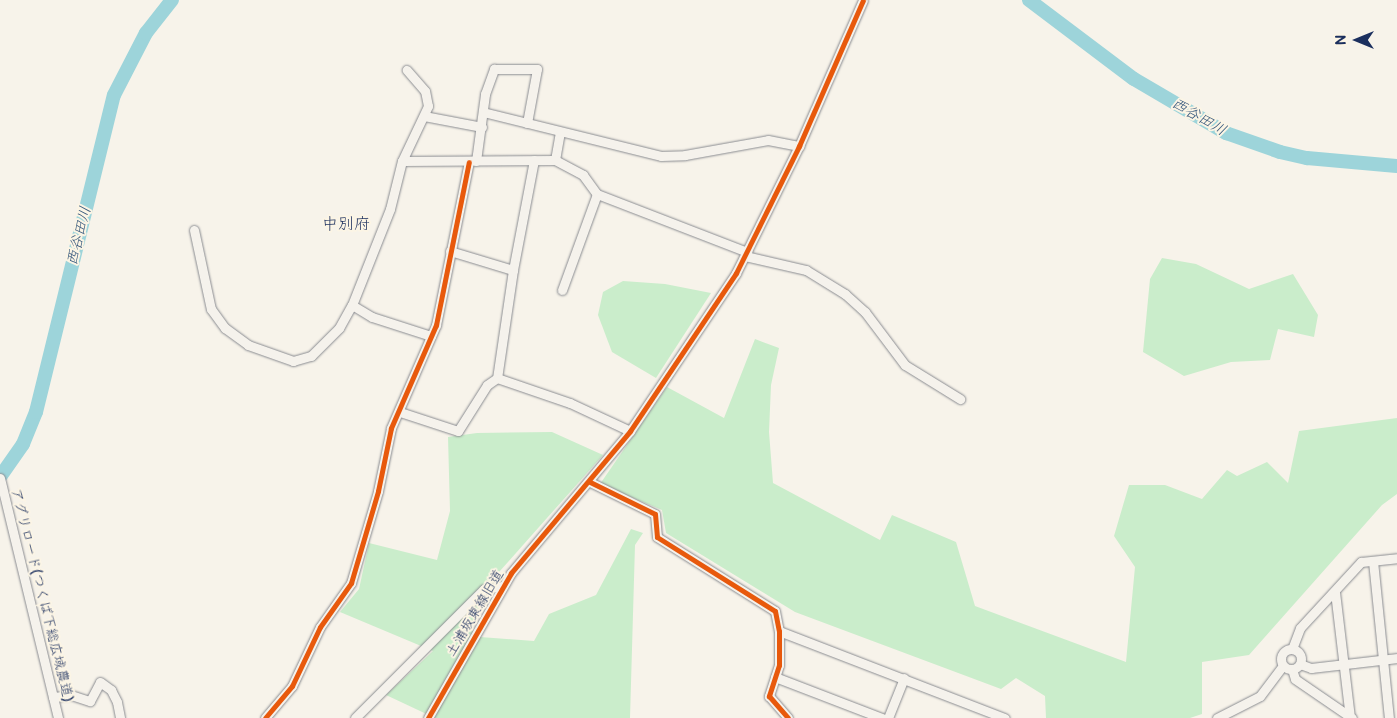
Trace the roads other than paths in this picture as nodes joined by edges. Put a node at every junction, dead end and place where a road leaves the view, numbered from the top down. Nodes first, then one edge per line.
1 (863, 0) edge
2 (407, 70) dead end
3 (483, 112) junction
4 (424, 116) junction
5 (527, 123) junction
6 (482, 127) junction
7 (560, 133) junction
8 (799, 146) junction
9 (534, 160) junction
10 (555, 160) junction
11 (473, 161) junction
12 (402, 162) junction
13 (597, 194) junction
14 (194, 230) dead end
15 (450, 251) junction
16 (746, 254) junction
17 (513, 270) junction
18 (562, 290) dead end
19 (352, 305) junction
20 (431, 336) junction
21 (497, 378) junction
22 (960, 399) dead end
23 (400, 412) junction
24 (630, 431) junction
25 (590, 482) junction
26 (1, 483) edge
27 (1397, 558) edge
28 (1373, 561) junction
29 (503, 586) junction
30 (1335, 592) junction
31 (779, 631) junction
32 (1292, 649) junction
33 (1397, 658) edge
34 (1383, 659) junction
35 (1344, 664) junction
36 (1292, 666) junction
37 (775, 677) junction
38 (904, 678) junction
39 (53, 697) junction
40 (994, 716) edge
41 (1351, 717) edge
42 (58, 718) edge
43 (120, 718) edge
44 (264, 718) edge
45 (355, 718) edge
46 (428, 718) edge
47 (788, 718) edge
48 (882, 718) edge
49 (888, 718) edge
50 (1005, 718) edge
51 (1217, 718) edge
52 (1389, 718) edge

1 - 8 street, 土浦坂東線旧道
2 - 4 street
3 - 5 street
3 - 5 street
3 - 6 street
4 - 6 street
4 - 12 street
5 - 7 street
6 - 11 street
7 - 8 street
7 - 10 street
8 - 16 street, 土浦坂東線旧道
9 - 10 street
9 - 11 street
9 - 17 street
10 - 13 street
11 - 12 street
11 - 15 street
12 - 19 street
13 - 16 street
13 - 18 street
14 - 19 street
15 - 17 street
15 - 20 street
16 - 22 street
16 - 24 street, 土浦坂東線旧道
17 - 21 street
19 - 20 street
20 - 23 street
21 - 23 street
21 - 24 street
23 - 44 street
24 - 25 street, 土浦坂東線旧道
25 - 29 street, 土浦坂東線旧道
25 - 31 street
26 - 39 street, アグリロード(つくば下総広域農道)
27 - 28 street
28 - 30 street
28 - 34 street
29 - 45 street
29 - 46 street, 土浦坂東線旧道
30 - 32 street
30 - 35 street
31 - 37 street
31 - 38 street
32 - 36 street
32 - 36 street
33 - 34 street
34 - 35 street
34 - 52 street
35 - 36 street
35 - 41 street
36 - 41 street
36 - 51 street
37 - 47 street
37 - 48 street
38 - 40 street
38 - 49 street
39 - 42 street, アグリロード(つくば下総広域農道)
39 - 43 street
40 - 50 street

